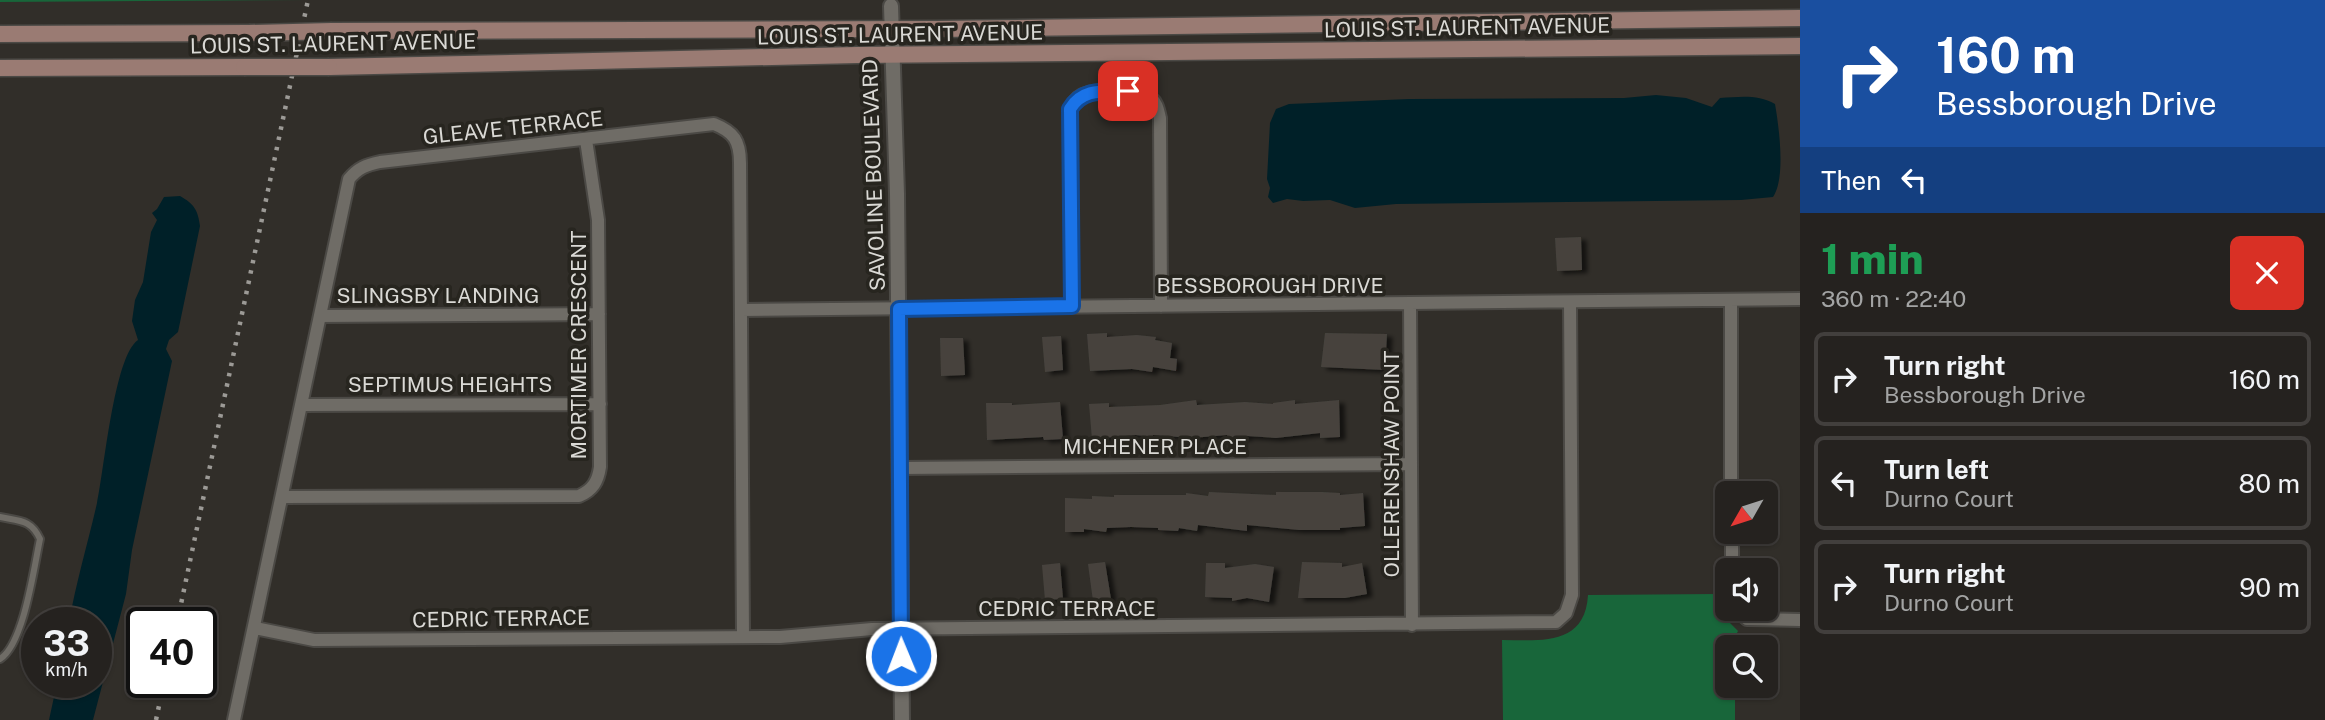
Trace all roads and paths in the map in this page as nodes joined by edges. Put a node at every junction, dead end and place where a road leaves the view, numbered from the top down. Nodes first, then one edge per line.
1 (891, 6) dead end
2 (1800, 18) edge
3 (891, 29) junction
4 (0, 34) edge
5 (1800, 46) edge
6 (891, 55) junction
7 (0, 68) edge
8 (586, 140) junction
9 (1800, 299) edge
10 (1731, 300) junction
11 (1570, 303) junction
12 (1410, 304) junction
13 (1072, 306) junction
14 (1161, 306) junction
15 (899, 309) junction
16 (741, 310) junction
17 (599, 314) junction
18 (320, 316) junction
19 (600, 404) junction
20 (301, 405) junction
21 (1411, 464) junction
22 (900, 468) junction
23 (1731, 481) edge
24 (282, 497) junction
25 (0, 517) edge
26 (1778, 620) edge
27 (1800, 620) edge
28 (1412, 625) junction
29 (255, 628) junction
30 (901, 629) junction
31 (743, 636) junction
32 (0, 659) edge
33 (234, 720) edge
34 (902, 720) edge

1 - 3 street, SAVOLINE BOULEVARD
2 - 3 main road, LOUIS ST. LAURENT AVENUE
3 - 4 main road, LOUIS ST. LAURENT AVENUE, bridge
3 - 6 street, SAVOLINE BOULEVARD
5 - 6 main road, LOUIS ST. LAURENT AVENUE
6 - 7 main road, LOUIS ST. LAURENT AVENUE, bridge
6 - 15 street, SAVOLINE BOULEVARD
8 - 16 street, GLEAVE TERRACE
8 - 17 street, MORTIMER CRESCENT
8 - 18 street, GLEAVE TERRACE
9 - 10 street, BESSBOROUGH DRIVE
10 - 11 street, BESSBOROUGH DRIVE
10 - 23 street
11 - 12 street, BESSBOROUGH DRIVE
11 - 28 street, CEDRIC TERRACE
12 - 14 street, BESSBOROUGH DRIVE
12 - 21 street, OLLERENSHAW POINT
13 - 14 street, BESSBOROUGH DRIVE
13 - 14 street
13 - 15 street, BESSBOROUGH DRIVE
15 - 16 street, BESSBOROUGH DRIVE
15 - 22 street, SAVOLINE BOULEVARD
16 - 31 street, GLEAVE TERRACE
17 - 18 street, SLINGSBY LANDING
17 - 19 street, MORTIMER CRESCENT
18 - 20 street, GLEAVE TERRACE
19 - 20 street, SEPTIMUS HEIGHTS
19 - 24 street, MORTIMER CRESCENT
20 - 24 street, GLEAVE TERRACE
21 - 22 street, MICHENER PLACE
21 - 28 street, OLLERENSHAW POINT
22 - 30 street, SAVOLINE BOULEVARD
24 - 29 street, GLEAVE TERRACE
25 - 32 lane
26 - 27 street
28 - 30 street, CEDRIC TERRACE
29 - 31 street, CEDRIC TERRACE
29 - 33 street, GLEAVE TERRACE
30 - 31 street, CEDRIC TERRACE
30 - 34 street, SAVOLINE BOULEVARD

